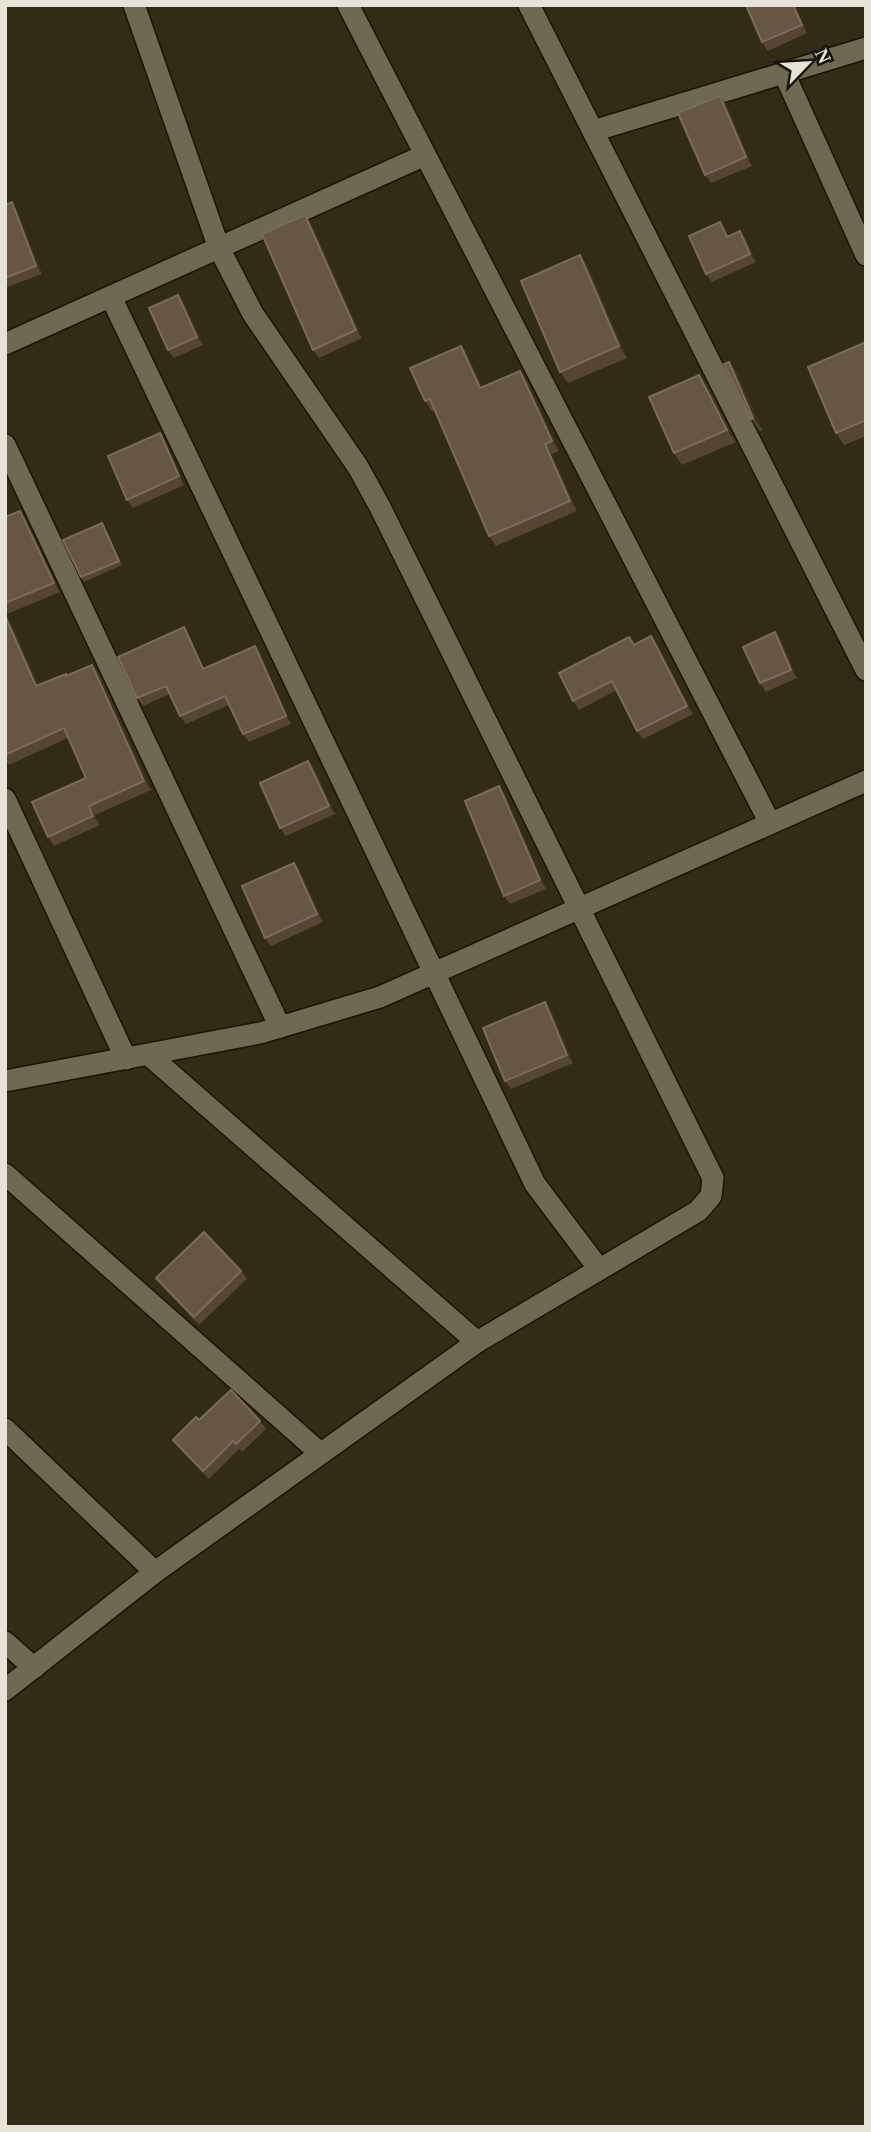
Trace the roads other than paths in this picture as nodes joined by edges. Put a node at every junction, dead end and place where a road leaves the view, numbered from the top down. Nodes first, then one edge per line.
1 (134, 5) edge
2 (348, 5) edge
3 (529, 5) edge
4 (866, 48) edge
5 (784, 73) junction
6 (593, 131) junction
7 (425, 155) junction
8 (219, 248) junction
9 (866, 255) edge
10 (111, 297) junction
11 (5, 344) edge
12 (5, 445) edge
13 (866, 670) edge
14 (866, 780) edge
15 (5, 799) edge
16 (770, 823) junction
17 (580, 908) junction
18 (435, 972) junction
19 (279, 1027) junction
20 (149, 1055) junction
21 (126, 1059) junction
22 (5, 1081) edge
23 (5, 1174) edge
24 (599, 1269) junction
25 (477, 1342) junction
26 (5, 1429) edge
27 (320, 1453) junction
28 (155, 1572) junction
29 (5, 1642) edge
30 (34, 1668) junction
31 (5, 1689) edge

1 - 8 street
2 - 7 street
3 - 6 street
4 - 5 street
5 - 6 street
5 - 9 street
6 - 13 street
7 - 8 street
7 - 16 street
8 - 10 street
8 - 17 street
10 - 11 street
10 - 18 street
12 - 19 street
14 - 16 street
15 - 21 street
16 - 17 street
17 - 18 street
17 - 24 street
18 - 19 street
18 - 24 street
19 - 20 street
20 - 21 street
20 - 25 street
21 - 22 street
23 - 27 street
24 - 25 street
25 - 27 street
26 - 28 street
27 - 28 street
28 - 30 street
29 - 30 street
30 - 31 street

